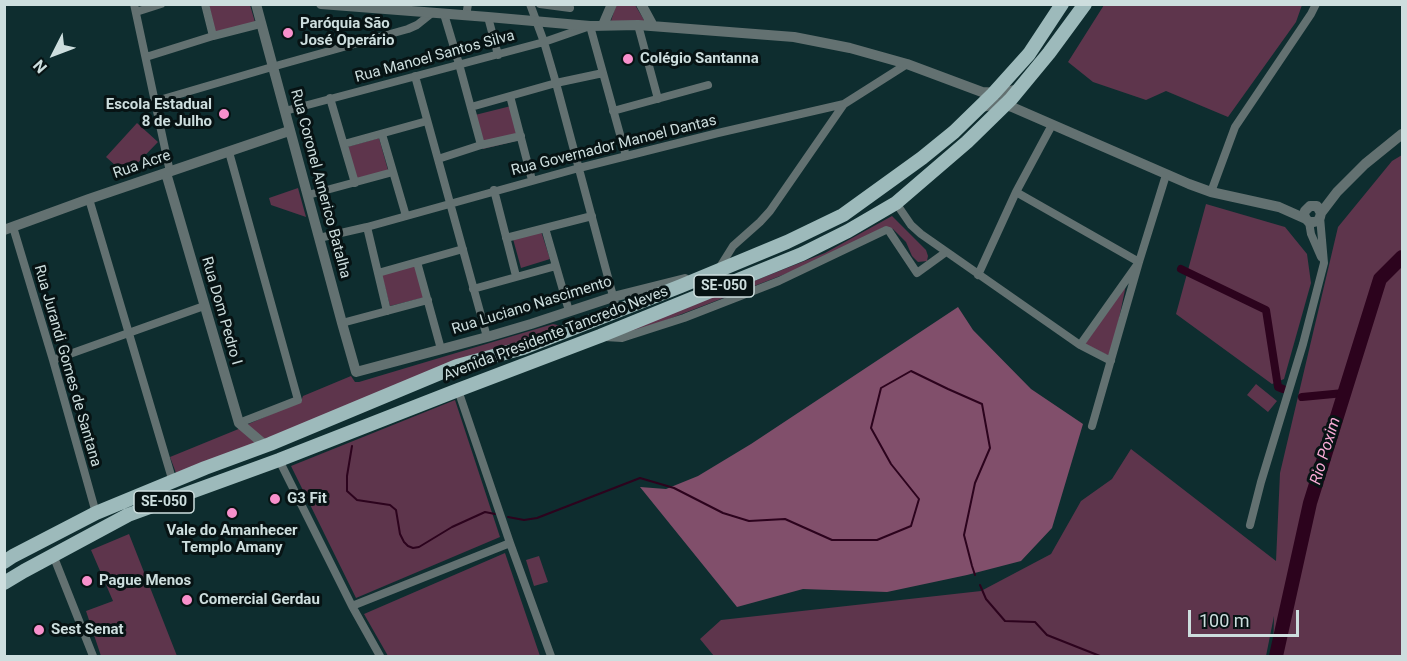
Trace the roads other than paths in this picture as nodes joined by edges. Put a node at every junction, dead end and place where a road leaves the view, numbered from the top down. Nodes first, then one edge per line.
1 (161, 4) edge
2 (205, 4) edge
3 (255, 4) edge
4 (321, 4) edge
5 (530, 4) edge
6 (540, 4) edge
7 (612, 4) edge
8 (640, 4) edge
9 (1062, 4) edge
10 (1085, 4) edge
11 (1316, 4) edge
12 (135, 8) edge
13 (570, 8) dead end
14 (467, 10) edge
15 (438, 14) junction
16 (488, 16) junction
17 (536, 21) junction
18 (260, 24) junction
19 (603, 25) junction
20 (638, 25) junction
21 (590, 26) junction
22 (652, 26) junction
23 (213, 36) junction
24 (544, 42) junction
25 (498, 55) junction
26 (146, 57) junction
27 (459, 64) junction
28 (907, 64) junction
29 (272, 67) junction
30 (603, 73) junction
31 (415, 76) junction
32 (556, 83) junction
33 (708, 85) dead end
34 (1020, 89) junction
35 (993, 94) junction
36 (510, 96) junction
37 (330, 99) junction
38 (658, 99) junction
39 (156, 101) junction
40 (844, 104) junction
41 (1005, 105) junction
42 (471, 106) junction
43 (978, 108) junction
44 (818, 110) junction
45 (285, 111) junction
46 (613, 111) junction
47 (427, 120) junction
48 (1052, 125) junction
49 (826, 130) junction
50 (289, 131) junction
51 (382, 134) junction
52 (1402, 134) edge
53 (521, 136) junction
54 (344, 144) junction
55 (481, 145) junction
56 (228, 152) junction
57 (626, 156) junction
58 (438, 159) junction
59 (579, 168) junction
60 (168, 172) junction
61 (393, 172) junction
62 (1166, 175) junction
63 (532, 180) junction
64 (355, 183) junction
65 (494, 190) junction
66 (1016, 192) junction
67 (1210, 192) junction
68 (308, 195) junction
69 (89, 199) junction
70 (450, 203) junction
71 (896, 203) junction
72 (1279, 207) junction
73 (1316, 211) junction
74 (406, 216) junction
75 (592, 216) junction
76 (1308, 220) junction
77 (367, 227) junction
78 (9, 228) edge
79 (545, 228) junction
80 (506, 237) junction
81 (319, 238) junction
82 (463, 249) junction
83 (946, 252) junction
84 (1139, 261) junction
85 (417, 262) junction
86 (1324, 262) junction
87 (556, 266) junction
88 (717, 272) junction
89 (378, 273) junction
90 (978, 275) junction
91 (516, 276) junction
92 (473, 289) junction
93 (613, 297) junction
94 (428, 300) junction
95 (204, 306) junction
96 (387, 310) junction
97 (569, 311) junction
98 (617, 311) junction
99 (342, 323) junction
100 (129, 334) junction
101 (600, 336) junction
102 (486, 337) junction
103 (1080, 345) junction
104 (441, 349) junction
105 (53, 360) junction
106 (1111, 361) junction
107 (356, 372) joint
108 (458, 390) junction
109 (239, 423) junction
110 (1092, 426) dead end
111 (263, 447) junction
112 (283, 458) junction
113 (173, 482) junction
114 (96, 513) junction
115 (1250, 525) dead end
116 (510, 543) junction
117 (53, 555) junction
118 (4, 561) edge
119 (4, 583) edge
120 (352, 606) junction
121 (93, 657) edge
122 (380, 657) edge
123 (551, 657) edge

1 - 12 street
2 - 23 street
3 - 18 street, Rua Coronel Americo Batalha
4 - 15 street
5 - 17 street
6 - 13 street
7 - 19 street
8 - 22 street
9 - 35 main road, Avenida Presidente Tancredo Neves / SE-050
10 - 34 main road, Avenida Presidente Tancredo Neves / SE-050
11 - 67 street
12 - 26 street
14 - 15 street
14 - 16 street
15 - 27 street
15 - 29 street
16 - 17 street
16 - 25 street
17 - 21 street
17 - 24 street
18 - 23 street
18 - 29 street, Rua Coronel Americo Batalha
19 - 20 street
19 - 21 street
20 - 22 street
20 - 38 street
21 - 24 street, Rua Manoel Santos Silva
21 - 30 street
22 - 28 street
23 - 26 street
24 - 25 street, Rua Manoel Santos Silva
24 - 32 street
25 - 27 street, Rua Manoel Santos Silva
26 - 39 street
27 - 31 street, Rua Manoel Santos Silva
27 - 42 street
28 - 35 street
28 - 40 street, Rua Governador Manoel Dantas
29 - 39 street
29 - 45 street, Rua Coronel Americo Batalha
30 - 32 street
30 - 46 street
31 - 37 street, Rua Manoel Santos Silva
31 - 47 street
32 - 36 street
32 - 59 street
33 - 38 street
34 - 35 street
34 - 41 main road, Avenida Presidente Tancredo Neves / SE-050
35 - 43 main road, Avenida Presidente Tancredo Neves / SE-050
36 - 42 street
36 - 53 street
37 - 45 street, Rua Manoel Santos Silva
37 - 54 street
38 - 46 street
39 - 60 street
40 - 44 street, Rua Governador Manoel Dantas
40 - 49 street
41 - 43 street
41 - 48 street
41 - 71 main road, Avenida Presidente Tancredo Neves / SE-050
42 - 55 street
43 - 88 main road, Avenida Presidente Tancredo Neves / SE-050
44 - 49 street
44 - 57 street, Rua Governador Manoel Dantas
45 - 50 street, Rua Coronel Americo Batalha
46 - 57 street
47 - 51 street
47 - 58 street
48 - 62 street
48 - 66 street
49 - 88 street
50 - 56 street, Rua Acre
50 - 68 street, Rua Coronel Americo Batalha
51 - 54 street
51 - 61 street
52 - 73 street
53 - 55 street
53 - 63 street
54 - 64 street
55 - 58 street
56 - 60 street, Rua Acre
56 - 109 street
57 - 59 street, Rua Governador Manoel Dantas
58 - 70 street
59 - 63 street, Rua Governador Manoel Dantas
59 - 75 street
60 - 69 street, Rua Acre
60 - 95 street, Rua Dom Pedro I
61 - 64 street
61 - 74 street
62 - 67 street
62 - 84 street
63 - 65 street, Rua Governador Manoel Dantas
64 - 68 street
65 - 70 street, Rua Governador Manoel Dantas
65 - 80 street
66 - 84 street
66 - 90 street
67 - 72 street
68 - 81 street, Rua Coronel Americo Batalha
69 - 78 street, Rua Acre
69 - 100 street
70 - 74 street, Rua Governador Manoel Dantas
70 - 82 street
71 - 83 street
71 - 101 main road, Avenida Presidente Tancredo Neves / SE-050
72 - 73 street
72 - 76 street
73 - 76 street
73 - 86 street
74 - 77 street, Rua Governador Manoel Dantas
75 - 79 street
75 - 93 street
76 - 86 street
77 - 81 street, Rua Governador Manoel Dantas
77 - 89 street
78 - 105 street, Rua Jurandi Gomes de Santana
79 - 80 street
79 - 87 street
80 - 91 street
81 - 99 street, Rua Coronel Americo Batalha
82 - 85 street
82 - 92 street
83 - 90 street
83 - 101 street
84 - 103 street
84 - 106 street
85 - 89 street
85 - 94 street
86 - 115 street
87 - 91 street
87 - 97 street
88 - 93 street, Rua Luciano Nascimento
88 - 98 main road, Avenida Presidente Tancredo Neves / SE-050
89 - 96 street
90 - 103 street
91 - 92 street
92 - 102 street
93 - 97 street, Rua Luciano Nascimento
93 - 98 street
94 - 96 street
94 - 104 street
95 - 100 street
95 - 109 street, Rua Dom Pedro I
96 - 99 street
97 - 102 street, Rua Luciano Nascimento
98 - 111 main road, Avenida Presidente Tancredo Neves / SE-050
99 - 107 street, Rua Coronel Americo Batalha
100 - 105 street
100 - 113 street
101 - 108 main road, Avenida Presidente Tancredo Neves / SE-050
102 - 104 street, Rua Luciano Nascimento
103 - 106 street
104 - 107 street, Rua Luciano Nascimento
105 - 114 street, Rua Jurandi Gomes de Santana
106 - 110 street
108 - 112 main road, Avenida Presidente Tancredo Neves / SE-050
108 - 116 street
109 - 111 street
111 - 112 main road
111 - 113 main road, Avenida Presidente Tancredo Neves / SE-050
112 - 117 main road, Avenida Presidente Tancredo Neves / SE-050
112 - 120 street
113 - 114 main road, Avenida Presidente Tancredo Neves / SE-050
114 - 118 main road, Avenida Presidente Tancredo Neves / SE-050
116 - 120 street
116 - 123 street
117 - 119 main road, Avenida Presidente Tancredo Neves / SE-050
117 - 121 street
120 - 122 street

